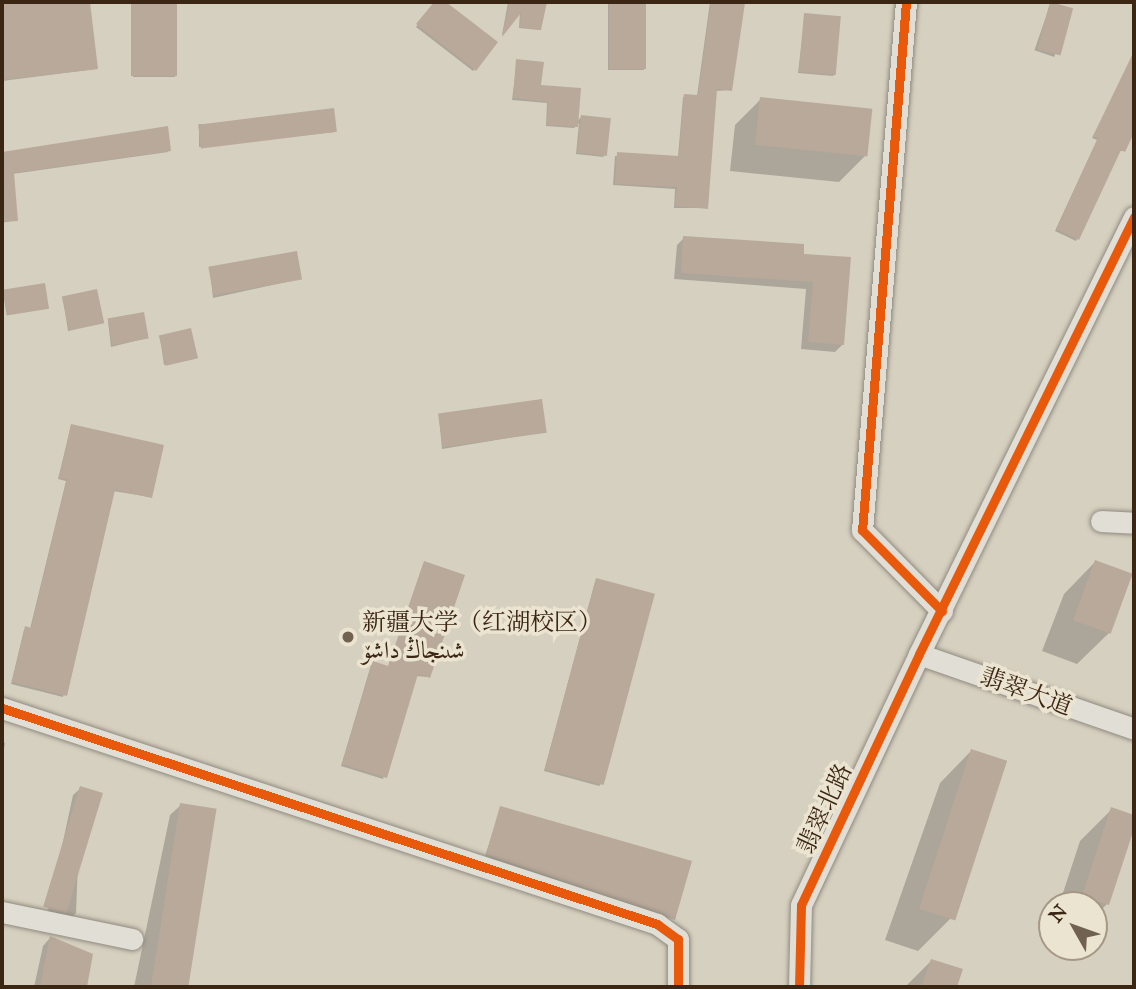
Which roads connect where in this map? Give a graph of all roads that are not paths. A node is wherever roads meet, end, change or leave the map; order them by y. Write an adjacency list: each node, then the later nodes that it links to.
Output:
1 (906, 2): 5 (street)
2 (1134, 217): 5 (street, 翡翠北路)
3 (1101, 521): 4 (street)
4 (1134, 523)
5 (942, 611): 6 (street, 翡翠北路)
6 (919, 654): 8 (street, 翡翠大道); 12 (street, 翡翠北路)
7 (2, 708): 11 (street)
8 (1134, 729)
9 (2, 912): 10 (street)
10 (132, 939)
11 (678, 987)
12 (799, 987)

